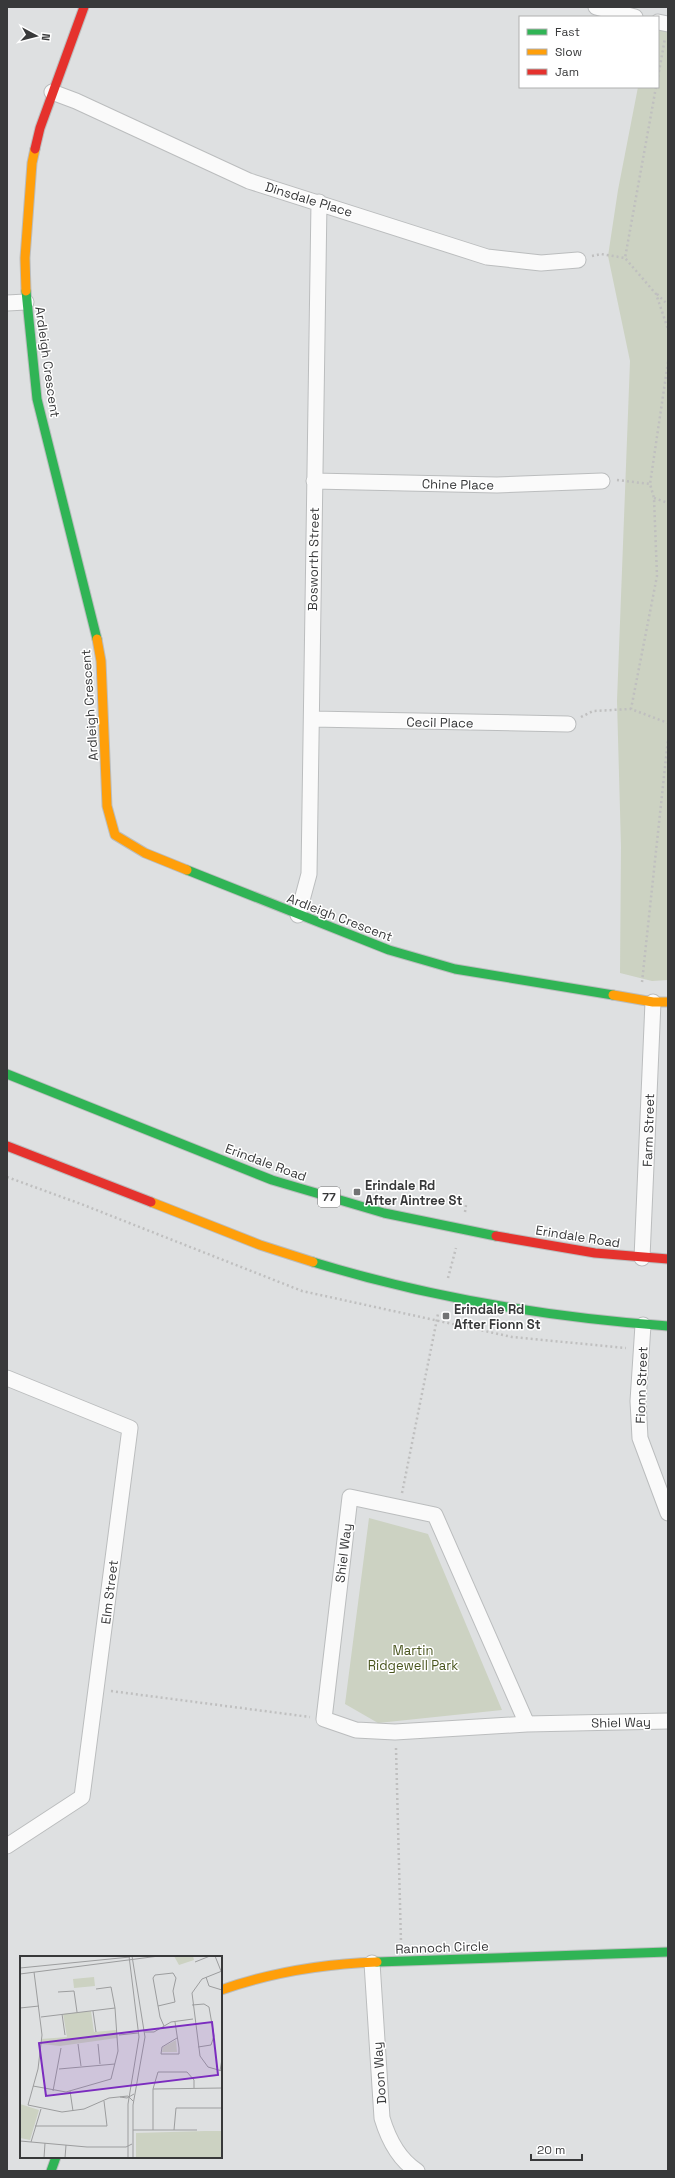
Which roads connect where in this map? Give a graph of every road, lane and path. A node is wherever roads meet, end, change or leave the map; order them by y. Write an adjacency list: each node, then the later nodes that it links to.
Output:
1 (84, 7): 7 (street, Ardleigh Crescent)
2 (596, 7): 3 (street)
3 (631, 16)
4 (664, 24): 5 (path)
5 (659, 68)
6 (656, 88): 9 (path)
7 (52, 92): 8 (street, Dinsdale Place); 12 (street, Ardleigh Crescent)
8 (319, 202): 10 (street, Dinsdale Place); 17 (street, Bosworth Street)
9 (625, 258): 10 (path); 11 (path)
10 (578, 260)
11 (656, 294): 14 (path); 15 (path)
12 (26, 302): 13 (street); 27 (street, Ardleigh Crescent)
13 (7, 303)
14 (668, 305)
15 (668, 328)
16 (668, 362): 19 (path)
17 (314, 481): 18 (street, Chine Place); 23 (street, Bosworth Street)
18 (602, 481): 19 (path)
19 (650, 484): 20 (path)
20 (654, 498): 21 (path); 22 (path)
21 (668, 503)
22 (631, 709): 24 (path); 25 (path)
23 (312, 720): 25 (street, Cecil Place); 27 (street, Bosworth Street)
24 (668, 723)
25 (568, 724)
26 (668, 739): 28 (path)
27 (298, 915): 28 (street, Ardleigh Crescent)
28 (654, 1002): 33 (street, Farm Street)
29 (7, 1074): 32 (street, Erindale Road / 77)
30 (7, 1146): 35 (street)
31 (466, 1205): 32 (path)
32 (461, 1230): 33 (street, Erindale Road / 77); 35 (path)
33 (642, 1258): 34 (street, Erindale Road / 77)
34 (668, 1259)
35 (443, 1295): 36 (street); 39 (path)
36 (643, 1325): 37 (street); 40 (street, Fionn Street)
37 (668, 1326)
38 (7, 1378): 41 (street, Elm Street)
39 (399, 1507): 42 (street, Shiel Way); 44 (street, Shiel Way)
40 (668, 1513)
41 (96, 1689): 42 (path); 46 (street, Elm Street)
42 (324, 1719): 45 (street, Shiel Way)
43 (668, 1721): 44 (street, Shiel Way)
44 (526, 1724): 45 (street, Shiel Way)
45 (395, 1732): 48 (path)
46 (7, 1846)
47 (668, 1952): 48 (street, Rannoch Circle)
48 (402, 1961): 49 (street, Rannoch Circle)
49 (372, 1963): 50 (street, Rannoch Circle); 53 (street, Doon Way)
50 (222, 1990)
51 (56, 2158): 52 (street)
52 (51, 2171)
53 (417, 2171)

